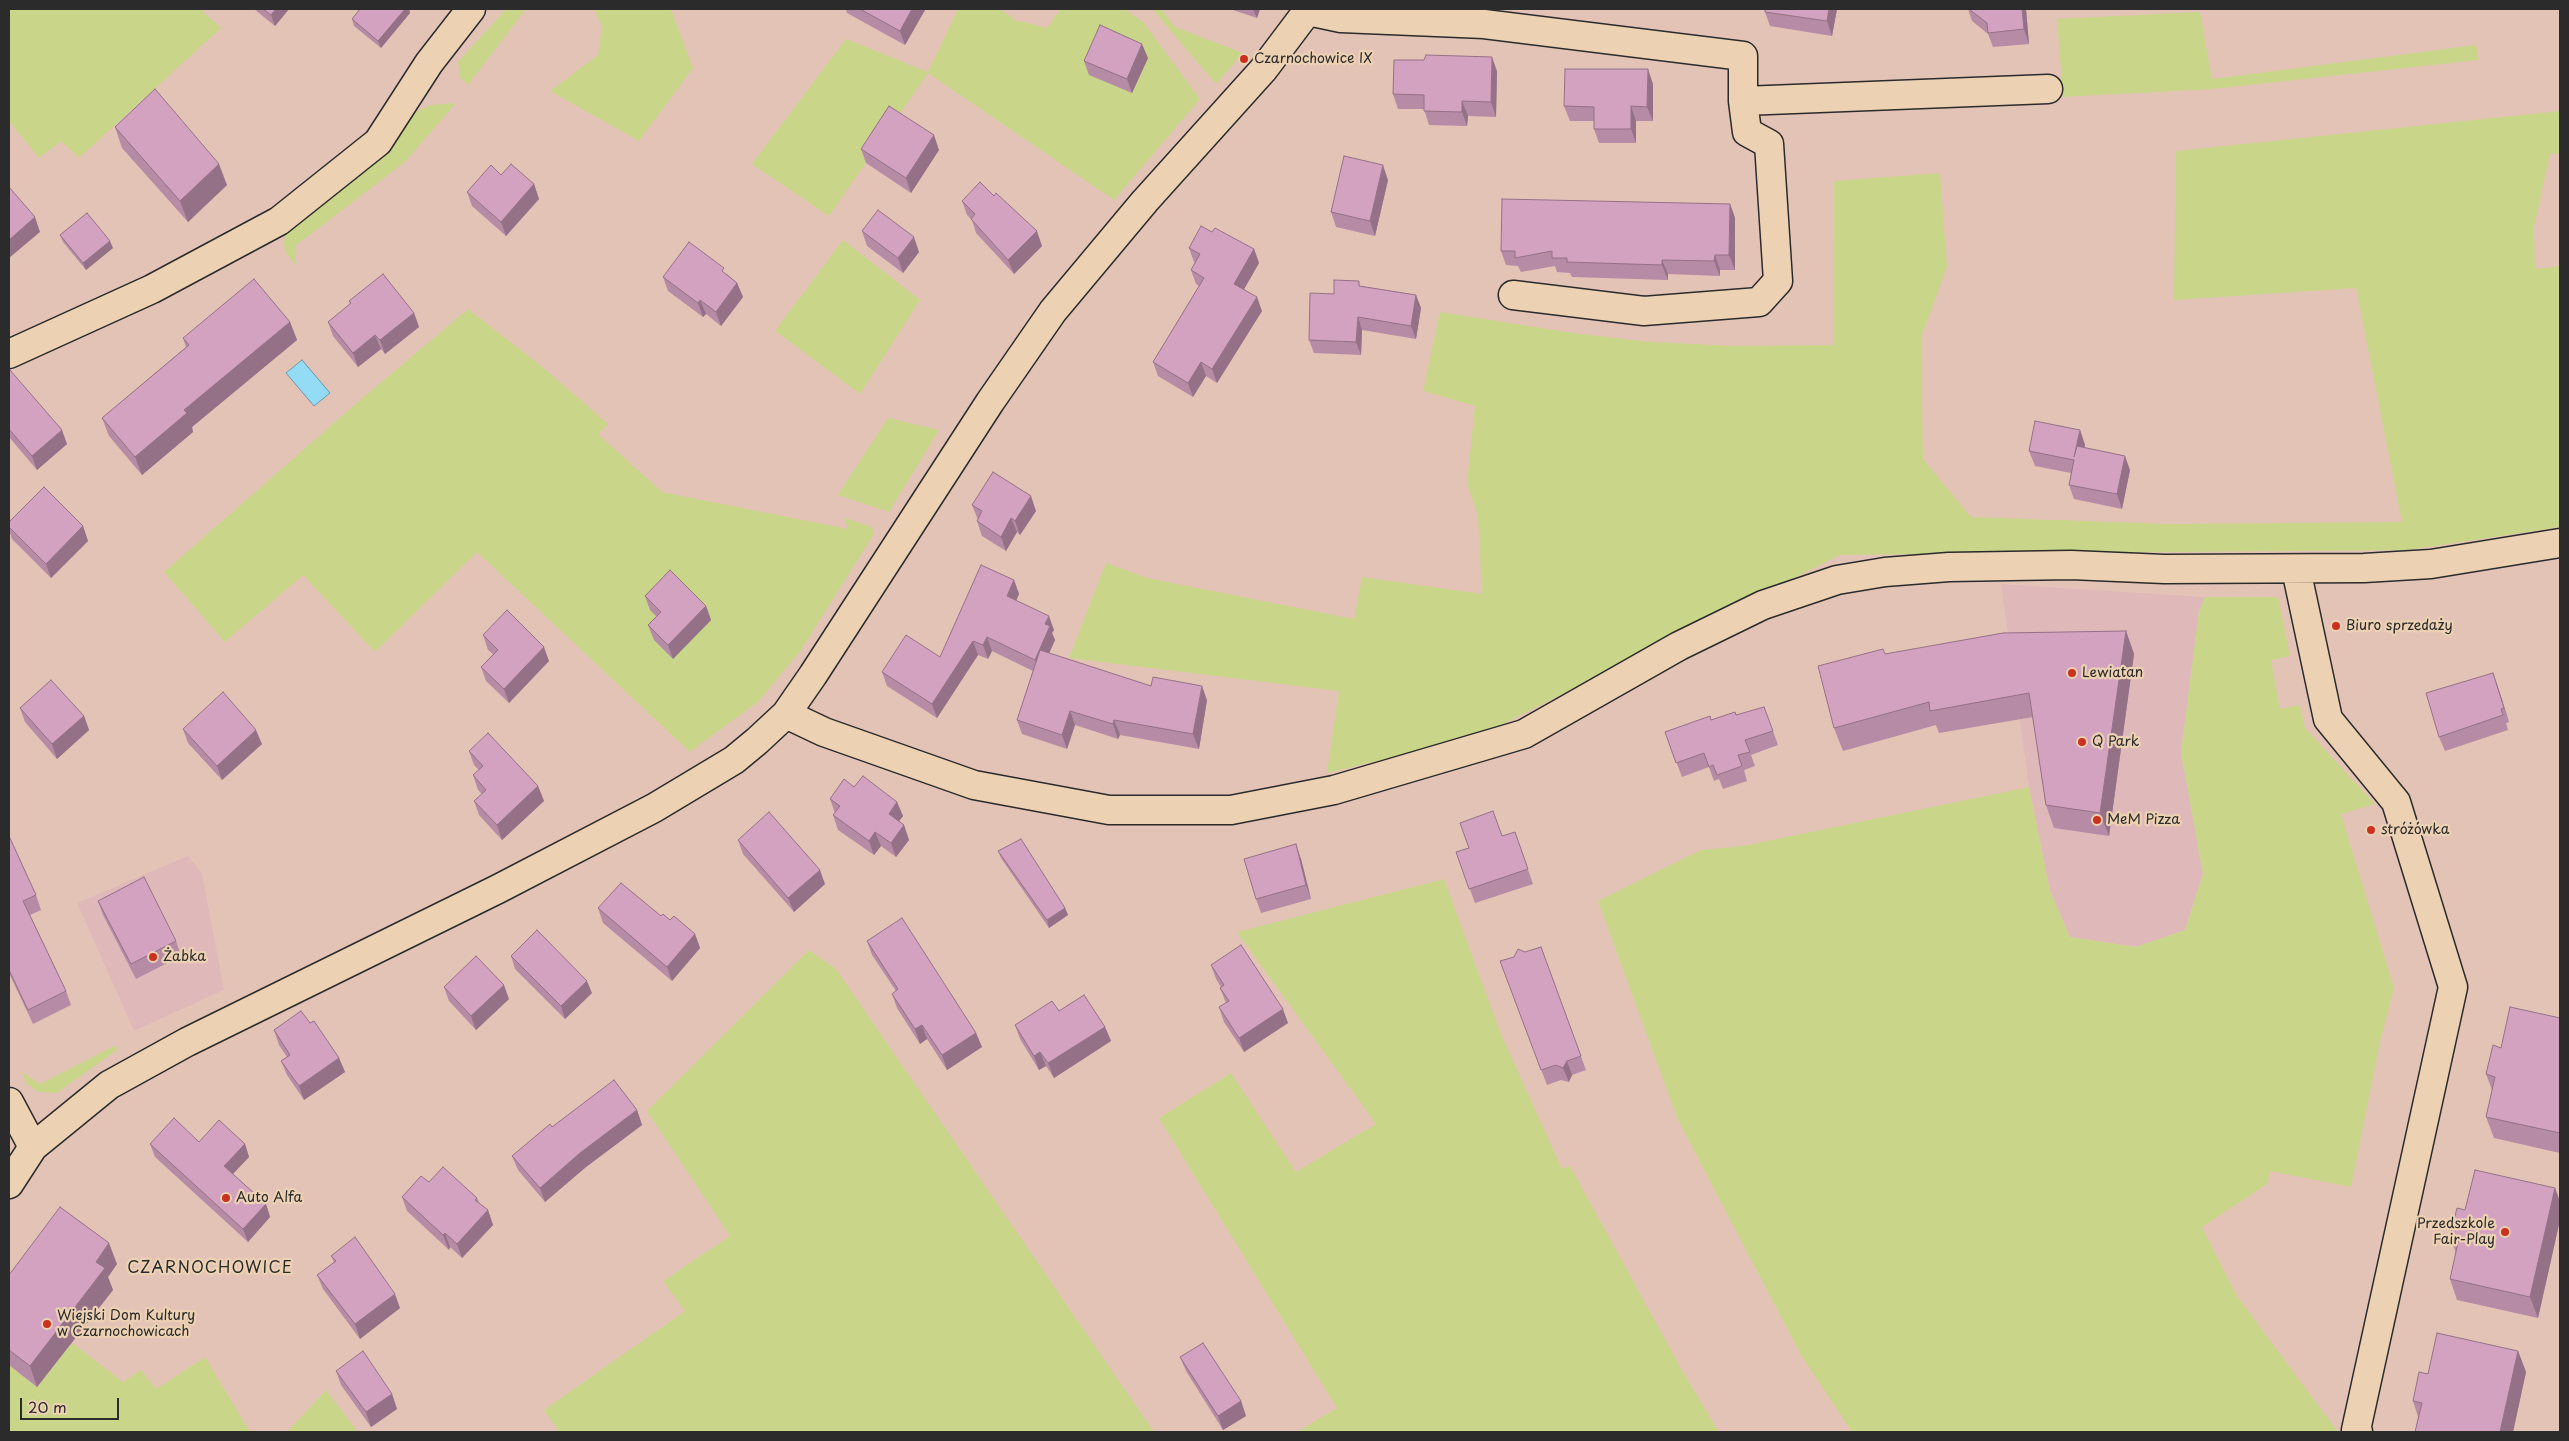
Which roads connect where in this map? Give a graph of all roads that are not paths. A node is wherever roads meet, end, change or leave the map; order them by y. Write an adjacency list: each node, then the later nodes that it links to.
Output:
1 (470, 9): 6 (street)
2 (1308, 10): 4 (street); 9 (street)
3 (2048, 89): 4 (street)
4 (1743, 101): 5 (street)
5 (1513, 295)
6 (9, 354)
7 (2560, 543): 8 (street)
8 (2296, 569): 9 (street); 13 (street)
9 (786, 714): 11 (street)
10 (9, 1102): 11 (street)
11 (33, 1147): 12 (street)
12 (9, 1184)
13 (2358, 1432)

